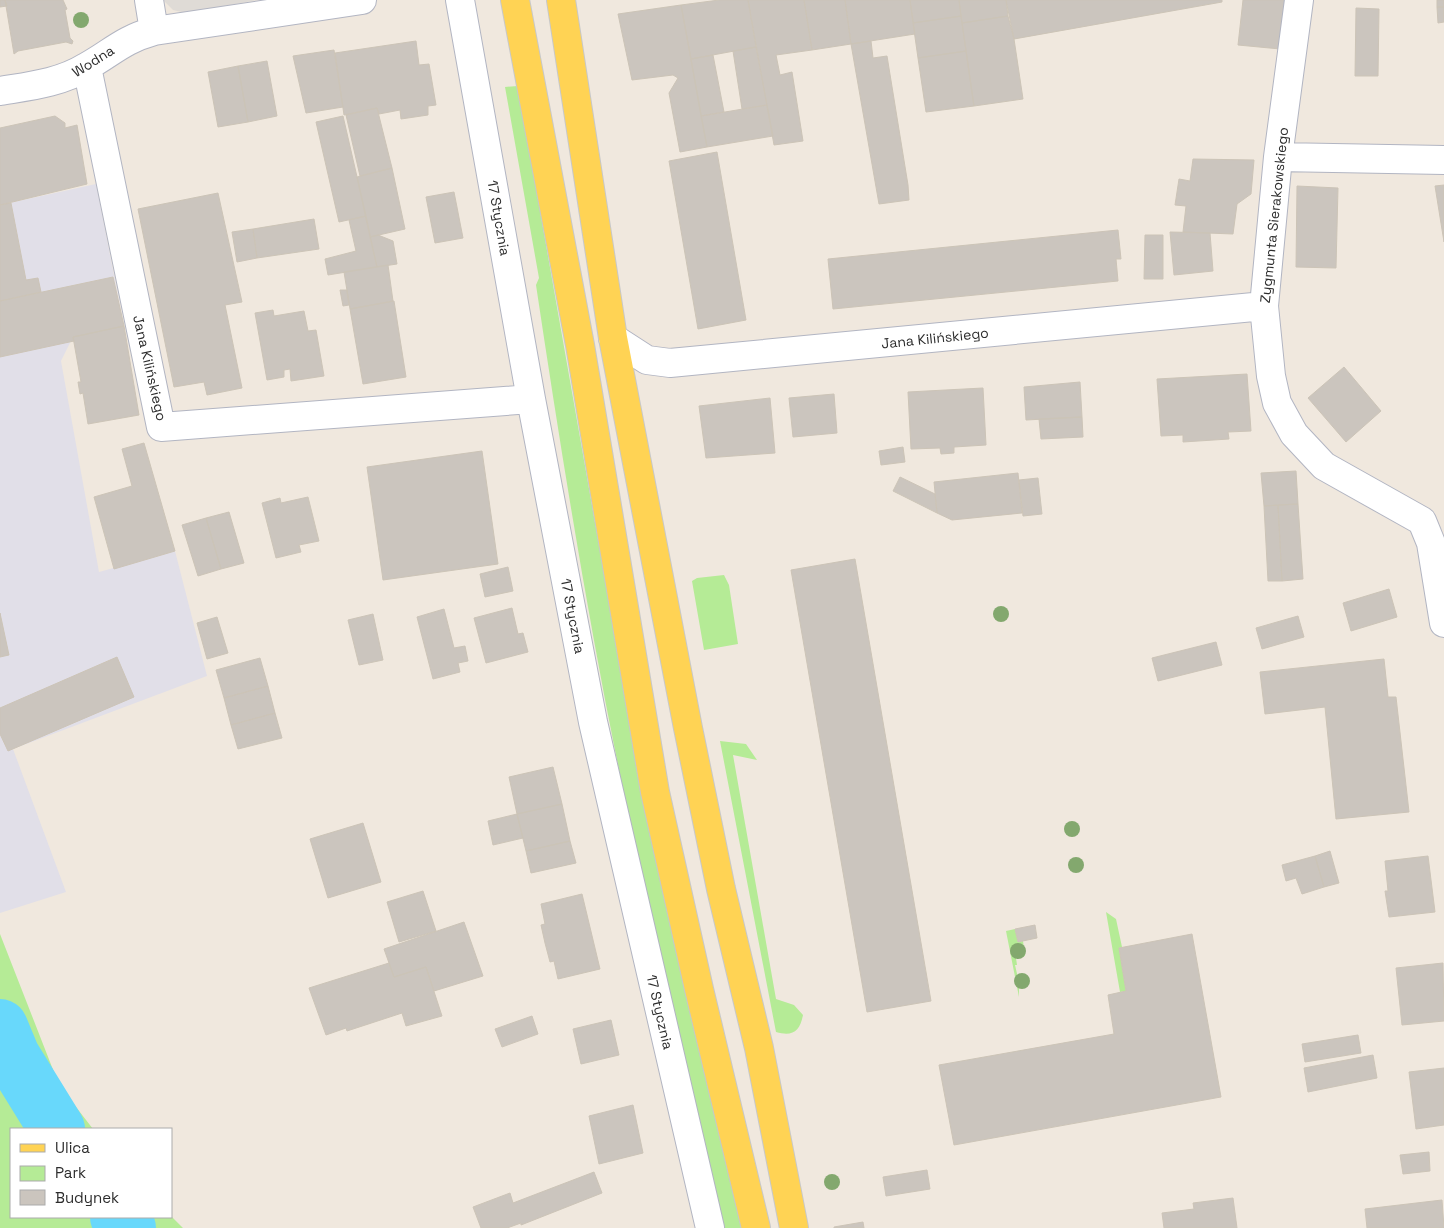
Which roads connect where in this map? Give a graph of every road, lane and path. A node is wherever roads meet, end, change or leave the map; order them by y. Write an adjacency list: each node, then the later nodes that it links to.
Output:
1 (148, 0): 7 (street)
2 (362, 0): 7 (street, Wodna)
3 (460, 0): 14 (street, 17 Stycznia)
4 (515, 0): 18 (main road)
5 (561, 0): 13 (main road)
6 (1299, 0): 10 (street, Zygmunta Sierakowskiego)
7 (154, 31): 8 (street, Wodna)
8 (87, 67): 9 (street, Wodna); 14 (street, Jana Kilińskiego)
9 (0, 91)
10 (1278, 157): 11 (street); 12 (street, Zygmunta Sierakowskiego)
11 (1444, 160)
12 (1264, 306): 13 (street, Jana Kilińskiego); 15 (street, Zygmunta Sierakowskiego)
13 (613, 338): 19 (main road)
14 (531, 399): 17 (street, 17 Stycznia)
15 (1433, 523): 16 (street, Zygmunta Sierakowskiego)
16 (1444, 623)
17 (710, 1228)
18 (756, 1228)
19 (794, 1228)

